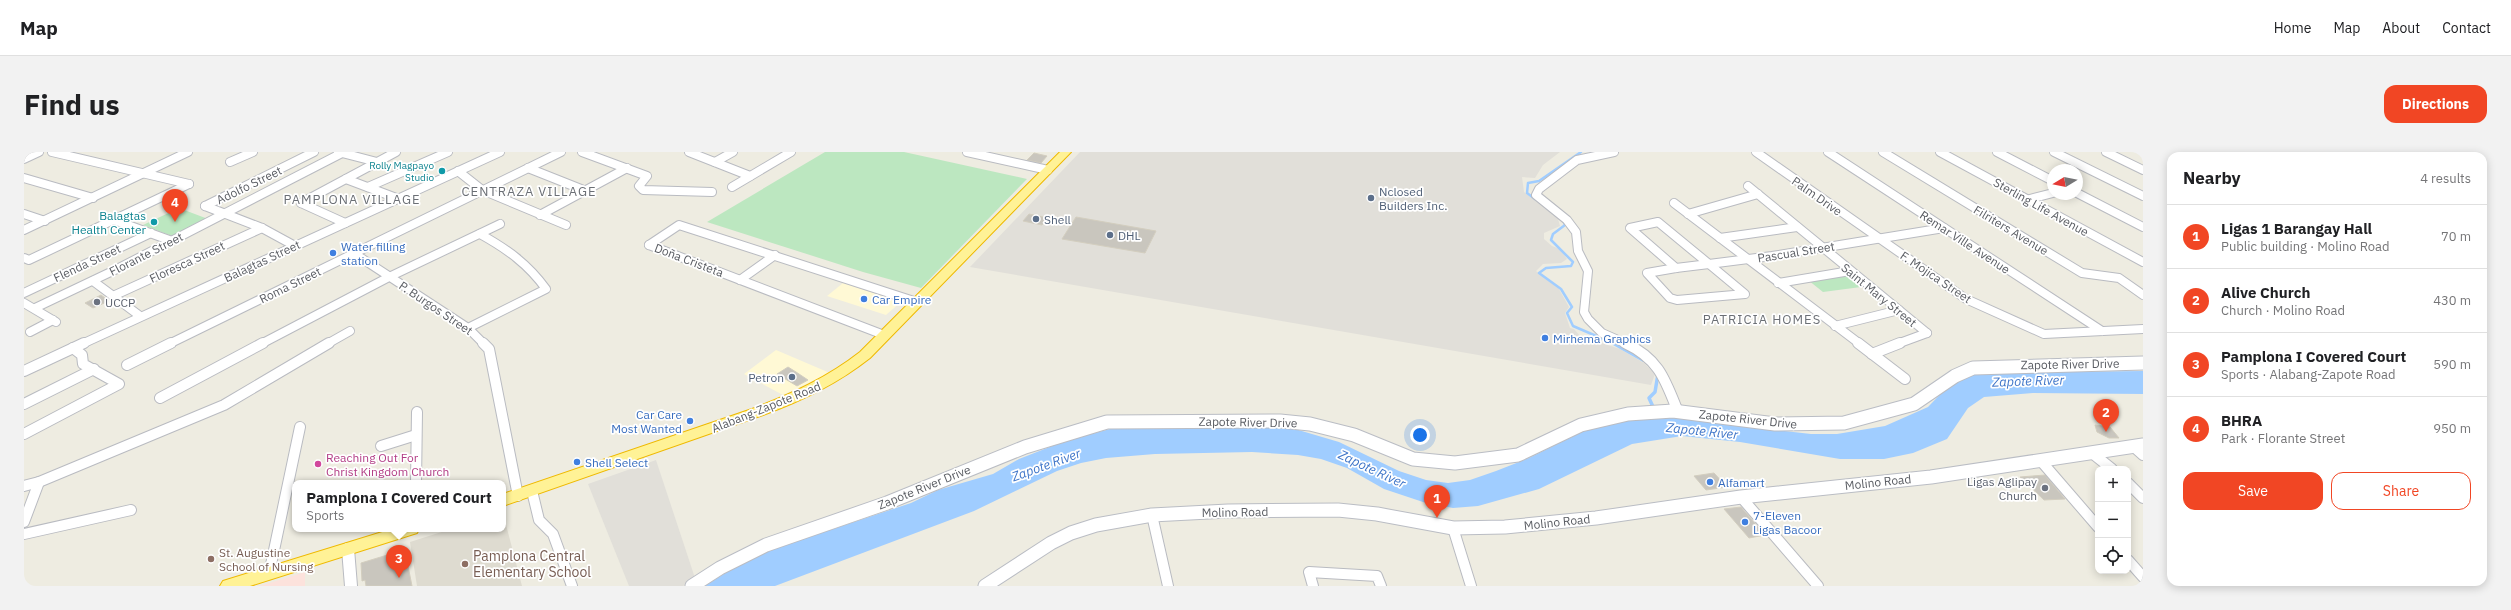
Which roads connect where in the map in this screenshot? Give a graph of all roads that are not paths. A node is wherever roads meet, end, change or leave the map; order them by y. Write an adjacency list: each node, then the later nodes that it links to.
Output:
1 (39, 152): 25 (street)
2 (52, 152): 34 (street)
3 (188, 152): 34 (street)
4 (253, 152): 26 (street)
5 (314, 152): 54 (street, Adolfo Street)
6 (396, 152): 27 (street)
7 (448, 152): 40 (street)
8 (500, 152): 33 (street, Balagtas Street)
9 (561, 152): 29 (street, Roma Street)
10 (582, 152): 30 (street)
11 (690, 152): 28 (street)
12 (733, 152): 28 (street)
13 (791, 152): 35 (street)
14 (967, 152): 31 (street)
15 (1066, 152): 31 (highway, Alabang-Zapote Road)
16 (1614, 152): 109 (street)
17 (1756, 152): 70 (street, Palm Drive)
18 (1828, 152): 65 (street, Remar Ville Avenue)
19 (1883, 152): 87 (street, Filriters Avenue)
20 (1940, 152): 51 (street, Sterling Life Avenue)
21 (1997, 152): 36 (street)
22 (2054, 152): 48 (street)
23 (2106, 152): 32 (street)
24 (340, 153): 27 (street); 54 (street, Florante Street)
25 (24, 159)
26 (230, 162)
27 (377, 162): 38 (street)
28 (715, 162): 35 (street)
29 (528, 168): 42 (street, Roma Street); 43 (street)
30 (627, 168): 43 (street); 44 (street)
31 (1048, 170): 89 (highway, Alabang-Zapote Road)
32 (2143, 170)
33 (458, 171): 42 (street); 50 (street, Balagtas Street)
34 (144, 173): 49 (street); 57 (street)
35 (750, 176): 41 (street)
36 (2047, 177)
37 (24, 178): 49 (street)
38 (346, 179): 40 (street); 59 (street)
39 (1748, 186): 45 (street, Saint Mary Street)
40 (368, 187): 50 (street)
41 (732, 187)
42 (482, 190): 56 (street); 74 (street, Roma Street)
43 (586, 191): 56 (street)
44 (712, 192)
45 (1758, 194): 55 (street); 64 (street, Saint Mary Street)
46 (2047, 195): 51 (street)
47 (2083, 196): 62 (street)
48 (2143, 196)
49 (93, 198): 58 (street)
50 (398, 198): 59 (street, Balagtas Street)
51 (2026, 200): 78 (street, Sterling Life Avenue)
52 (1674, 203): 55 (street)
53 (24, 214): 58 (street)
54 (225, 214): 63 (street); 71 (street, Florante Street)
55 (1688, 214): 69 (street)
56 (540, 215): 61 (street)
57 (114, 220): 67 (street); 76 (street)
58 (45, 221): 66 (street)
59 (345, 223): 72 (street, Balagtas Street)
60 (500, 224): 68 (street)
61 (566, 225)
62 (2143, 227)
63 (262, 228): 72 (street); 88 (street, Floresca Street)
64 (1797, 228): 69 (street); 73 (street, Saint Mary Street)
65 (1944, 228): 70 (street, Pascual Street); 97 (street, Remar Ville Avenue)
66 (24, 230)
67 (151, 233): 71 (street); 86 (street, Flenda Street)
68 (480, 234): 82 (street); 94 (street)
69 (1720, 238): 77 (street)
70 (1880, 239): 73 (street, Pascual Street); 97 (street, F. Mojica Street)
71 (172, 241): 84 (street, Florante Street)
72 (295, 246): 92 (street, Balagtas Street)
73 (1821, 248): 77 (street, Pascual Street); 81 (street, Saint Mary Street)
74 (355, 254): 82 (street, P. Burgos Street); 103 (street, Roma Street)
75 (775, 255): 83 (street); 83 (street, Doña Cristeta); 89 (street, Doña Cristeta)
76 (24, 258)
77 (1748, 260): 79 (street, Pascual Street); 85 (street)
78 (2143, 262)
79 (1712, 264): 80 (street, Pascual Street); 80 (street); 80 (street, Pascual Street)
80 (1677, 269)
81 (1850, 272): 85 (street); 91 (street, Saint Mary Street)
82 (389, 277): 94 (street, P. Burgos Street); 107 (street)
83 (740, 280): 99 (street, Doña Cristeta)
84 (93, 281): 88 (street); 90 (street, Florante Street)
85 (1778, 283): 93 (street)
86 (24, 293)
87 (2143, 295)
88 (113, 296): 92 (street)
89 (917, 302): 99 (highway, Alabang-Zapote Road)
90 (29, 307): 98 (street)
91 (1899, 310): 93 (street); 101 (street, Saint Mary Street)
92 (140, 316): 100 (street, Balagtas Street)
93 (1835, 326): 101 (street)
94 (468, 328): 124 (street, P. Burgos Street)
95 (2143, 329): 97 (street, F. Mojica Street)
96 (350, 331): 120 (street)
97 (2102, 331)
98 (30, 332)
99 (884, 335): 123 (highway, Alabang-Zapote Road)
100 (73, 348): 104 (street); 105 (street, Balagtas Street)
101 (1872, 354): 106 (street)
102 (2143, 363): 109 (main road, Zapote River Drive)
103 (127, 365)
104 (94, 369): 108 (street); 112 (street)
105 (24, 371)
106 (1905, 379)
107 (160, 398)
108 (24, 404)
109 (1676, 411): 142 (main road, Zapote River Drive)
110 (417, 412): 113 (street)
111 (300, 427): 137 (street)
112 (24, 434)
113 (416, 435): 114 (street); 119 (street)
114 (381, 446)
115 (2140, 449): 116 (main road, Molino Road)
116 (2092, 453): 117 (main road, Molino Road); 118 (street)
117 (2041, 461): 125 (main road, Molino Road); 131 (street)
118 (2108, 466)
119 (416, 480)
120 (39, 482): 121 (street); 130 (street)
121 (24, 486)
122 (2131, 486): 126 (street)
123 (532, 491): 124 (highway, Alabang-Zapote Road); 141 (street)
124 (518, 496): 127 (highway, Alabang-Zapote Road)
125 (1741, 497): 132 (main road, Molino Road); 148 (street)
126 (2143, 498)
127 (506, 499)
128 (131, 510): 134 (street)
129 (1152, 515): 132 (main road, Molino Road); 143 (main road, Molino Road); 144 (street)
130 (24, 522)
131 (2095, 524)
132 (1453, 528): 147 (street)
133 (402, 532): 135 (highway)
134 (24, 534)
135 (348, 549): 137 (highway); 140 (street)
136 (2131, 563): 138 (street)
137 (269, 574): 139 (highway)
138 (2143, 577)
139 (229, 586)
140 (351, 586)
141 (572, 586)
142 (692, 586)
143 (985, 586)
144 (1168, 586)
145 (1313, 586): 146 (street)
146 (1381, 586)
147 (1471, 586)
148 (1818, 586)

